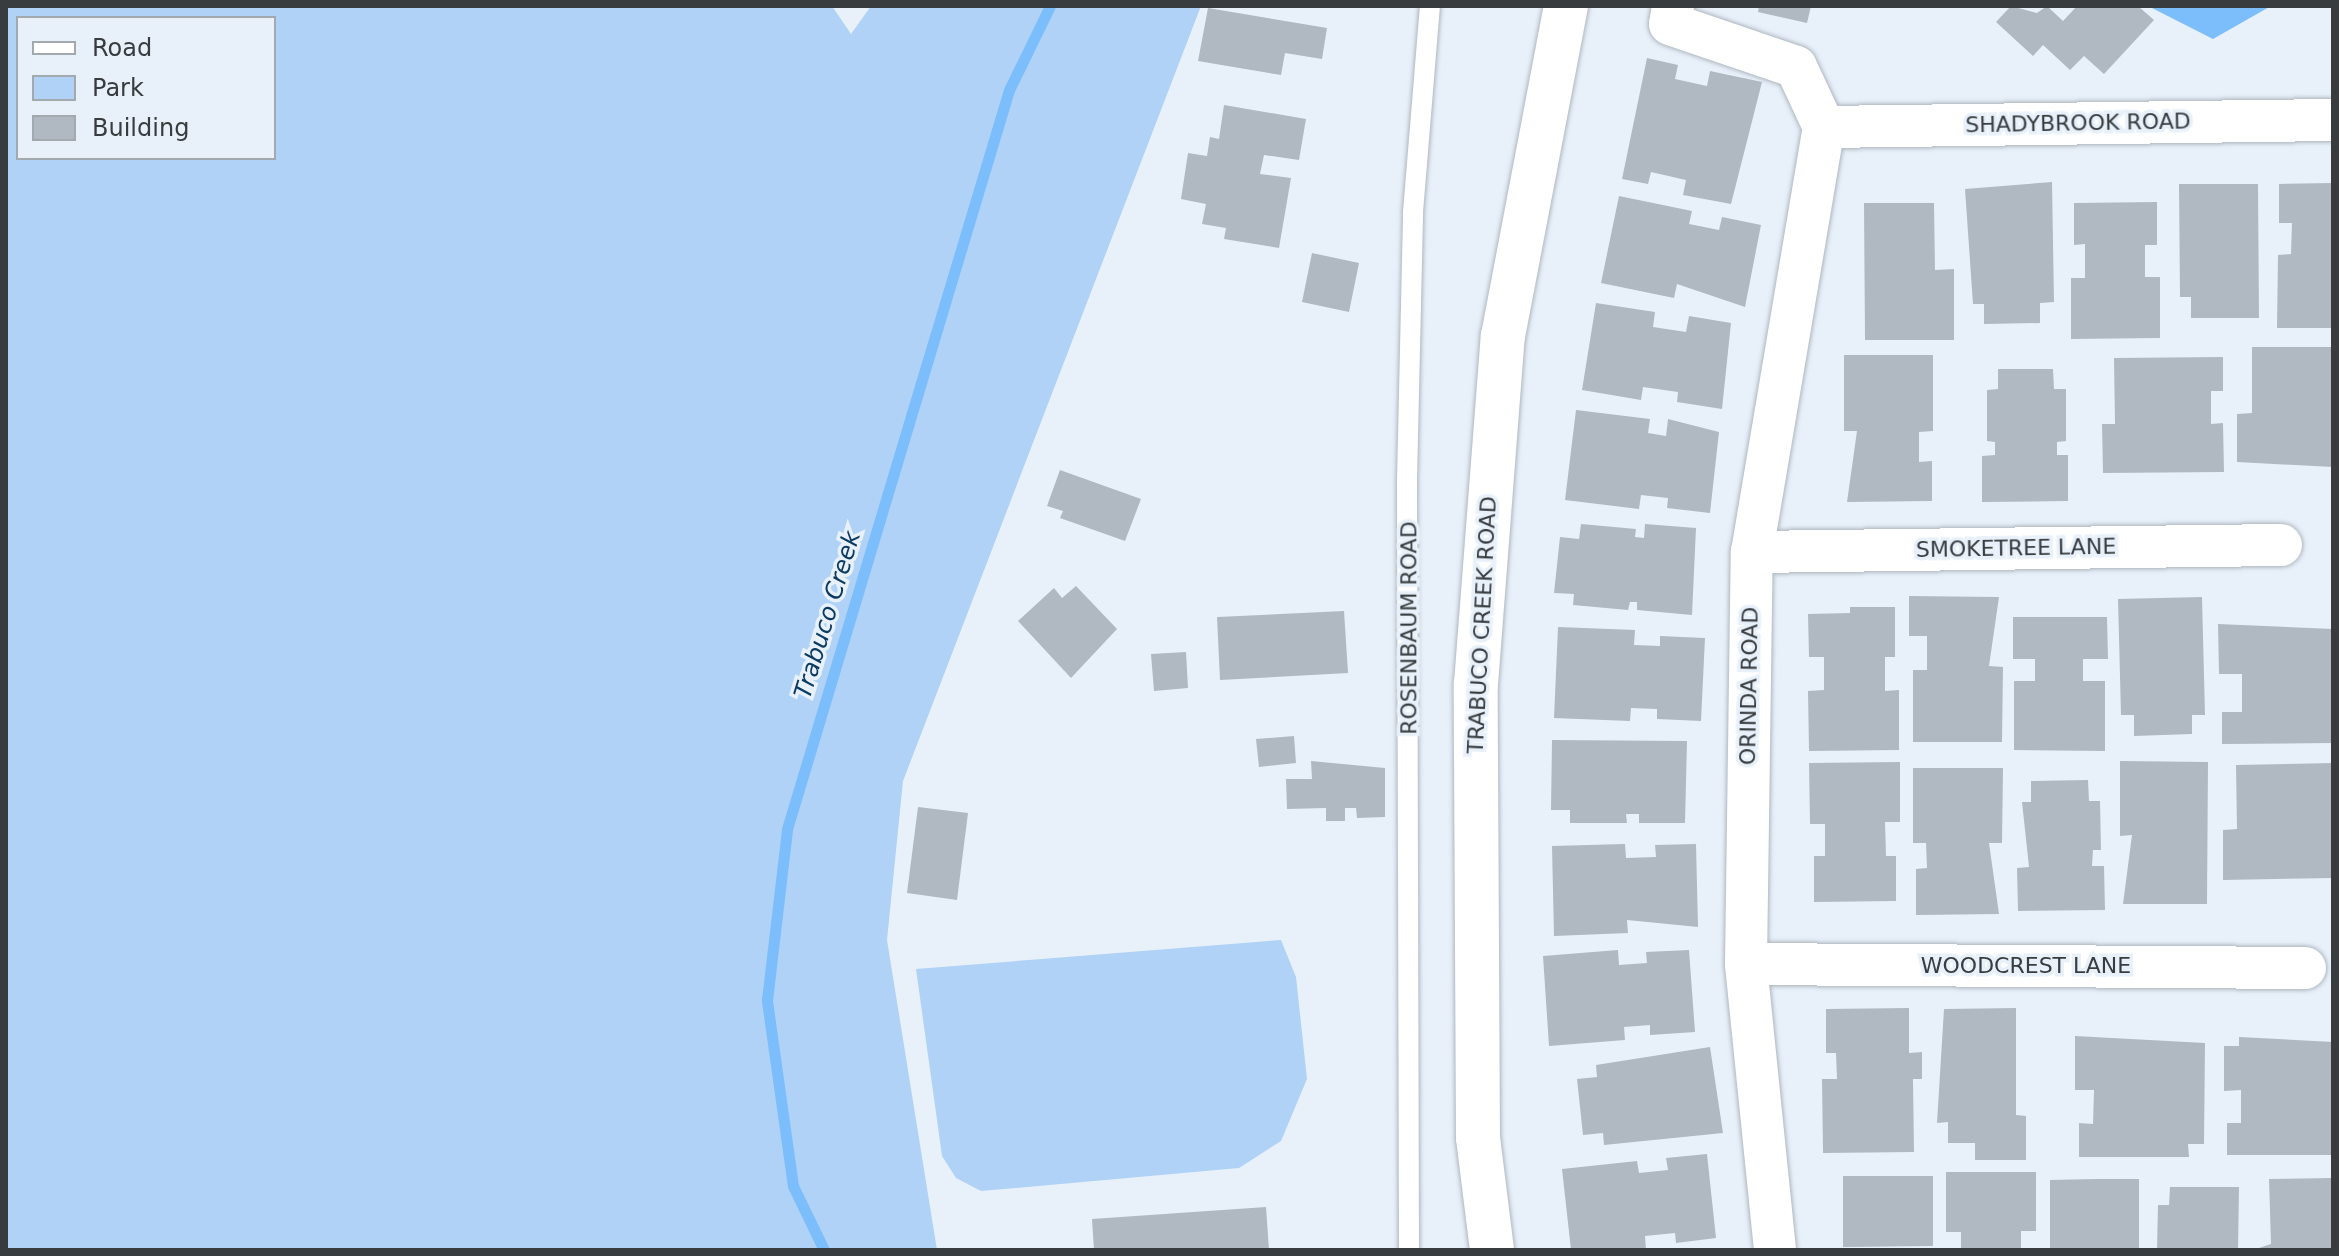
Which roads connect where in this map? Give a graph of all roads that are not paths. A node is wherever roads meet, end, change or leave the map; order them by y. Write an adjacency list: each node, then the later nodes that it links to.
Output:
1 (1430, 6): 10 (lane, ROSENBAUM ROAD)
2 (1566, 6): 11 (street, TRABUCO CREEK ROAD)
3 (1673, 6): 5 (street)
4 (2333, 120): 5 (street, SHADYBROOK ROAD)
5 (1824, 127): 7 (street, ORINDA ROAD)
6 (2281, 545): 7 (street, SMOKETREE LANE)
7 (1752, 552): 8 (street, ORINDA ROAD)
8 (1746, 964): 9 (street, WOODCREST LANE); 12 (street, ORINDA ROAD)
9 (2305, 968)
10 (1409, 1250)
11 (1492, 1250)
12 (1775, 1250)

